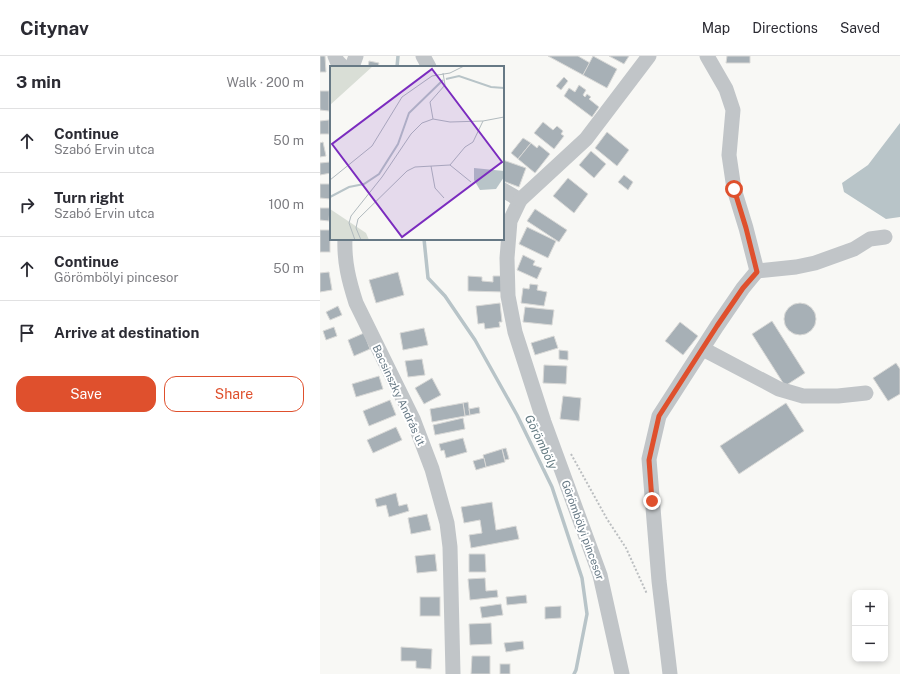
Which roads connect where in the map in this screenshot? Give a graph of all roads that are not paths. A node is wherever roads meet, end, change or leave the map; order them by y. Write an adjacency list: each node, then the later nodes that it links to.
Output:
1 (335, 56): 6 (street)
2 (356, 56): 7 (street)
3 (423, 56): 8 (street)
4 (649, 56): 10 (street)
5 (707, 56): 13 (street)
6 (342, 66)
7 (352, 66)
8 (428, 66)
9 (504, 191): 10 (street)
10 (520, 200): 17 (street, Görömbölyi pincesor)
11 (885, 237): 13 (street)
12 (344, 240): 16 (street, Bacsinszky András út)
13 (757, 272): 14 (street)
14 (703, 349): 15 (street); 18 (street)
15 (866, 393)
16 (453, 674)
17 (622, 674)
18 (670, 674)

